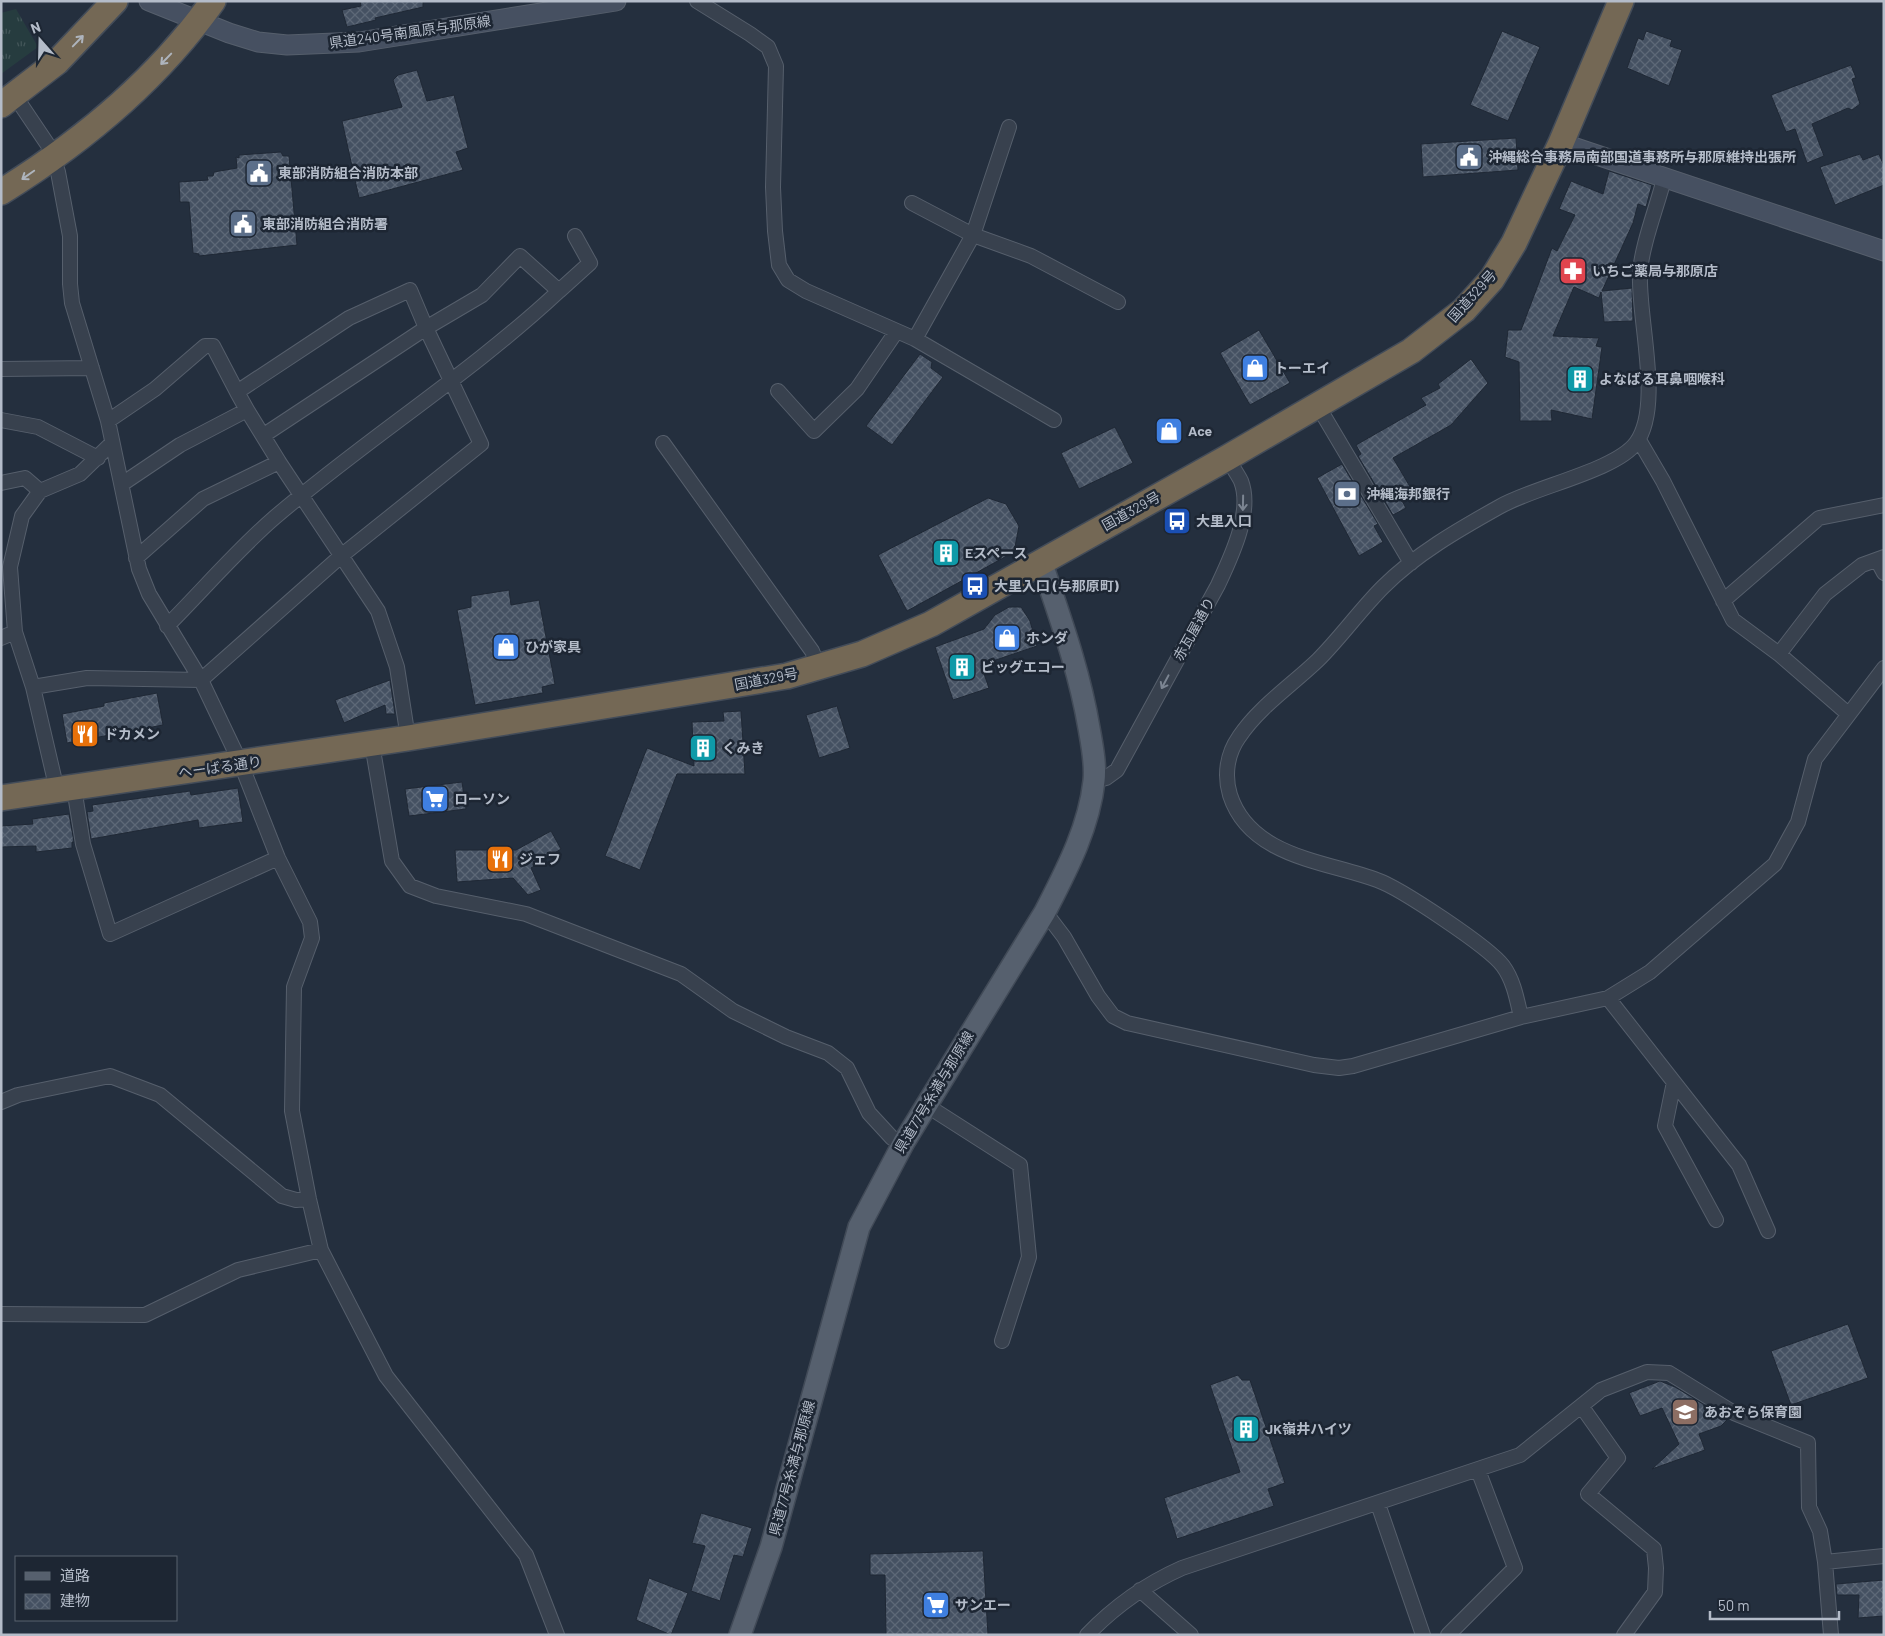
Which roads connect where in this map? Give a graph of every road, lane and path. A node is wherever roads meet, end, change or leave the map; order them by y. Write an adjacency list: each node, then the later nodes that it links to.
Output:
1 (115, 1): 9 (highway, one-way to 1)
2 (150, 1): 8 (main road, 県道240号南風原与那原線)
3 (214, 1): 8 (highway)
4 (616, 1): 7 (main road, 県道240号南風原与那原線)
5 (697, 1): 22 (street)
6 (1621, 1): 11 (highway, 国道329号)
7 (564, 6): 8 (main road, 県道240号南風原与那原線)
8 (198, 23): 12 (highway, one-way to 12)
9 (8, 101): 12 (street)
10 (1009, 127): 16 (street)
11 (1561, 143): 13 (main road); 29 (highway, 国道329号)
12 (53, 157): 14 (highway, one-way to 14); 24 (street)
13 (1664, 179): 18 (main road); 35 (street)
14 (1, 192)
15 (912, 203): 16 (street)
16 (973, 235): 20 (street); 23 (street)
17 (575, 236): 19 (street)
18 (1884, 251)
19 (558, 291): 21 (street); 26 (street)
20 (1118, 302)
21 (426, 328): 26 (street); 28 (street); 34 (street)
22 (896, 332): 23 (street); 27 (street)
23 (915, 339): 32 (street)
24 (92, 368): 25 (street); 33 (street)
25 (1, 369)
26 (450, 380): 44 (street); 46 (street)
27 (778, 391)
28 (237, 392): 30 (street); 33 (street)
29 (1318, 406): 39 (highway, 国道329号); 50 (street)
30 (247, 410): 34 (street); 42 (street)
31 (1, 420): 38 (street)
32 (1054, 420)
33 (108, 421): 36 (street)
34 (264, 435): 40 (street)
35 (1639, 440): 50 (street); 53 (street)
36 (112, 443): 38 (street); 42 (street)
37 (663, 443): 58 (street)
38 (98, 458): 43 (street)
39 (1227, 458): 49 (highway, 国道329号); 67 (street, 赤瓦屋通り, one-way to 67)
40 (279, 462): 44 (street); 47 (street)
41 (1, 483): 43 (street)
42 (122, 484): 47 (street)
43 (40, 491): 51 (street)
44 (302, 496): 46 (street); 54 (street)
45 (1884, 505): 53 (street)
46 (341, 556): 60 (street); 64 (street)
47 (136, 558): 54 (street)
48 (1880, 559): 52 (street); 57 (street)
49 (1042, 561): 58 (highway, 国道329号); 67 (main road, 県道77号糸満与那原線)
50 (1411, 563): 73 (street)
51 (6, 565): 55 (street)
52 (1884, 573)
53 (1723, 601): 57 (street)
54 (168, 626): 60 (street)
55 (15, 632): 56 (street); 61 (street)
56 (1, 638)
57 (1779, 654): 62 (street)
58 (819, 668): 63 (highway, 国道329号)
59 (1884, 668): 62 (street)
60 (201, 680): 61 (street); 66 (street)
61 (33, 687): 68 (street)
62 (1847, 714): 72 (street)
63 (438, 734): 64 (highway, へーばる通り)
64 (408, 738): 65 (highway, へーばる通り)
65 (372, 744): 66 (highway, へーばる通り); 77 (street)
66 (241, 764): 68 (highway, へーばる通り); 70 (street)
67 (1094, 781): 71 (main road, 県道77号糸満与那原線)
68 (65, 789): 69 (highway, へーばる通り); 70 (street)
69 (1, 798)
70 (278, 858): 78 (street)
71 (1045, 912): 73 (street); 76 (main road, 県道77号糸満与那原線)
72 (1608, 998): 73 (street); 74 (street)
73 (1521, 1017)
74 (1674, 1082): 79 (street); 80 (street)
75 (1, 1102): 78 (street)
76 (926, 1105): 77 (main road, 県道77号糸満与那原線); 83 (street)
77 (904, 1142): 91 (main road, 県道77号糸満与那原線)
78 (309, 1199): 81 (street)
79 (1716, 1220)
80 (1768, 1231)
81 (321, 1250): 82 (street); 90 (street)
82 (1, 1314)
83 (1002, 1341)
84 (1582, 1406): 85 (street); 88 (street); 96 (street)
85 (1478, 1470): 86 (street); 95 (street)
86 (1378, 1504): 89 (street); 94 (street)
87 (1884, 1556): 88 (street)
88 (1825, 1562): 97 (street)
89 (1140, 1590): 92 (street); 93 (street)
90 (557, 1635)
91 (740, 1635)
92 (1087, 1635)
93 (1191, 1635)
94 (1423, 1635)
95 (1448, 1635)
96 (1624, 1635)
97 (1831, 1635)

